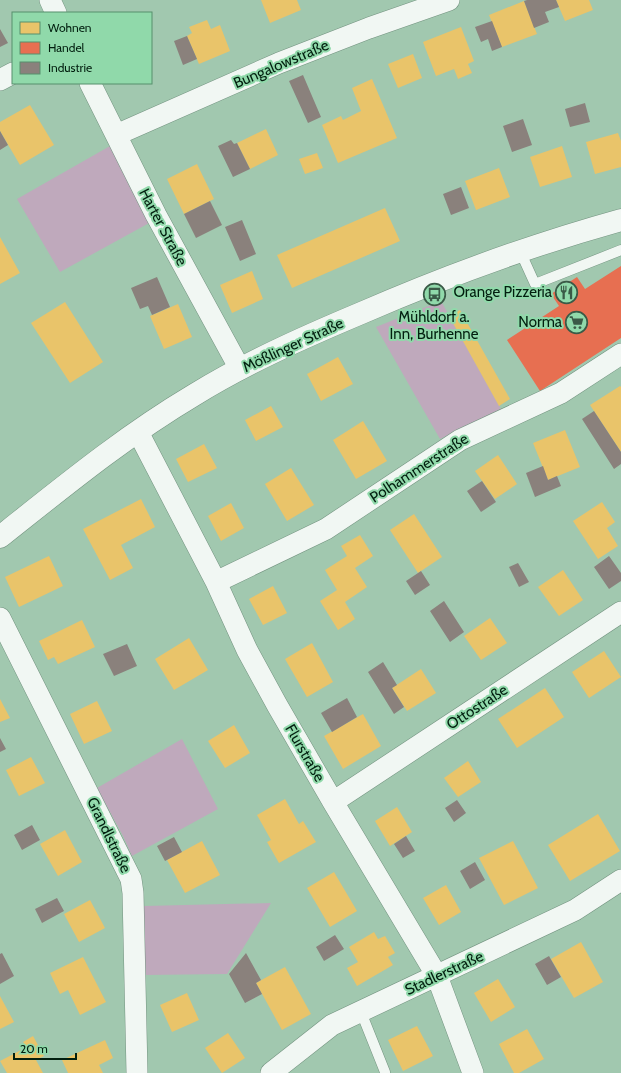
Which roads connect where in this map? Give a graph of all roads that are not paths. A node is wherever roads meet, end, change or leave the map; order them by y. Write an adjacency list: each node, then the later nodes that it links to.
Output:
1 (50, 0): 3 (street)
2 (449, 0): 7 (street, Bungalowstraße)
3 (56, 12)
4 (12, 74): 5 (street)
5 (0, 80)
6 (90, 84): 7 (street, Harter Straße)
7 (116, 135): 12 (street, Harter Straße)
8 (621, 220): 10 (street, Mößlinger Straße)
9 (621, 250): 10 (lane)
10 (520, 251): 12 (street, Mößlinger Straße)
11 (621, 354): 15 (street, Polhammerstraße)
12 (240, 369): 13 (street, Mößlinger Straße)
13 (138, 432): 14 (street, Mößlinger Straße); 15 (street, Flurstraße)
14 (0, 537)
15 (216, 582): 18 (street, Flurstraße)
16 (621, 612): 18 (street, Ottostraße)
17 (0, 618): 23 (street, Grandlstraße)
18 (333, 802): 20 (street, Flurstraße)
19 (621, 880): 20 (street, Stadlerstraße)
20 (437, 976): 21 (street, Stadlerstraße); 25 (street, Flurstraße)
21 (361, 1012): 22 (lane); 24 (street, Stadlerstraße)
22 (385, 1072)
23 (137, 1073)
24 (271, 1073)
25 (473, 1073)

